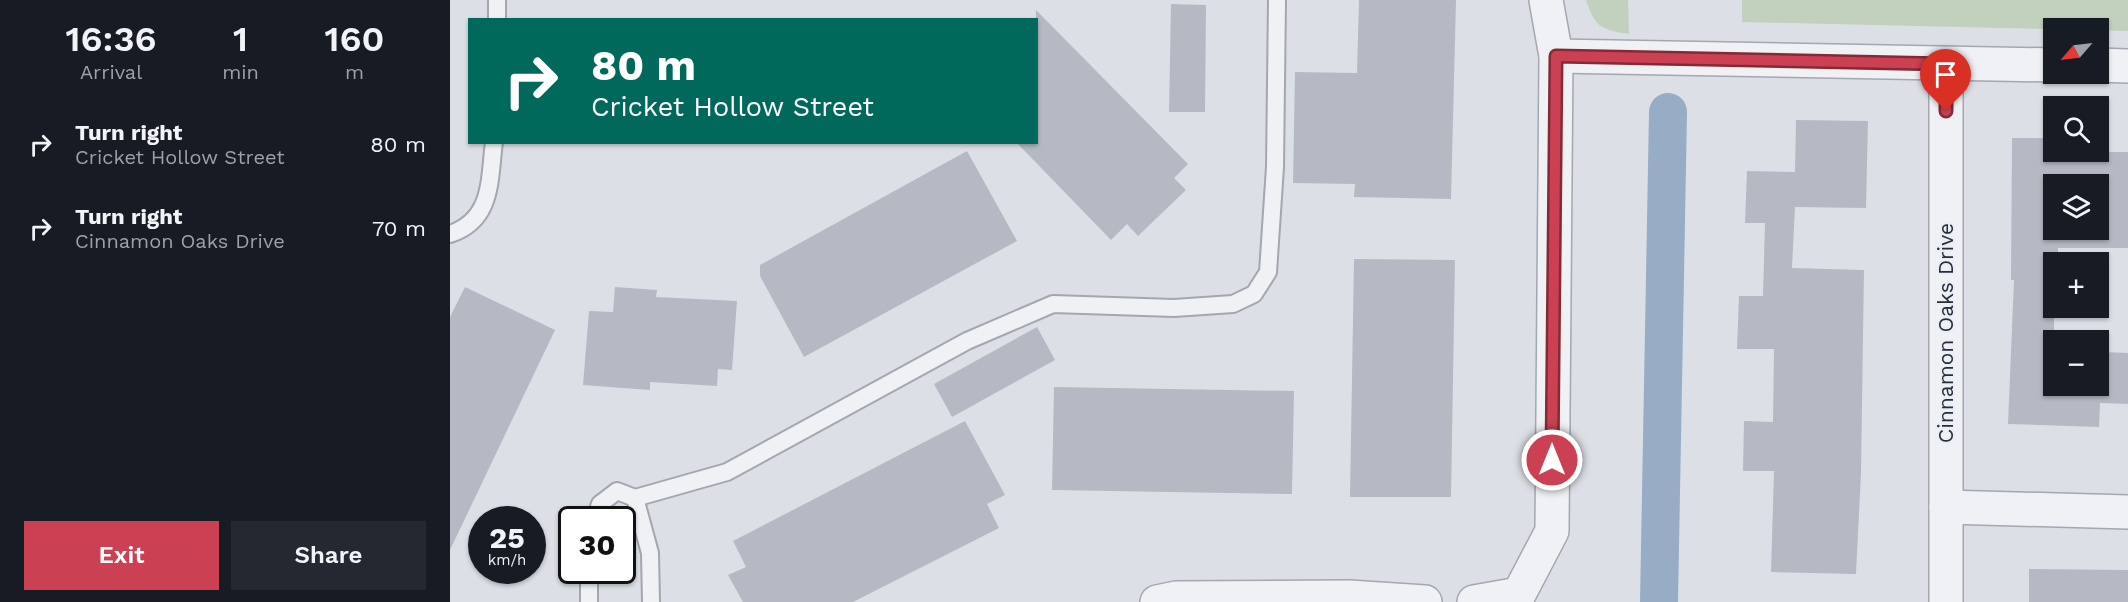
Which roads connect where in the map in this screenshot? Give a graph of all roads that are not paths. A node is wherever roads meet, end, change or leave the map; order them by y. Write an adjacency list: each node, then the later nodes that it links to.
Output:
1 (497, 0): 4 (lane)
2 (1277, 0): 12 (lane)
3 (1546, 0): 5 (street)
4 (497, 18)
5 (1556, 56): 6 (street); 22 (street)
6 (1946, 64): 7 (street); 14 (street, Cinnamon Oaks Drive)
7 (2043, 65)
8 (2109, 65): 9 (street)
9 (2128, 66)
10 (494, 144): 11 (lane)
11 (450, 234)
12 (635, 498): 13 (lane); 19 (lane)
13 (599, 506)
14 (1947, 507): 15 (street); 23 (street, Cinnamon Oaks Drive)
15 (2128, 512)
16 (589, 584): 18 (lane)
17 (1349, 600): 20 (street); 21 (street)
18 (589, 602)
19 (651, 602)
20 (1157, 602)
21 (1425, 602)
22 (1474, 602)
23 (1946, 602)

